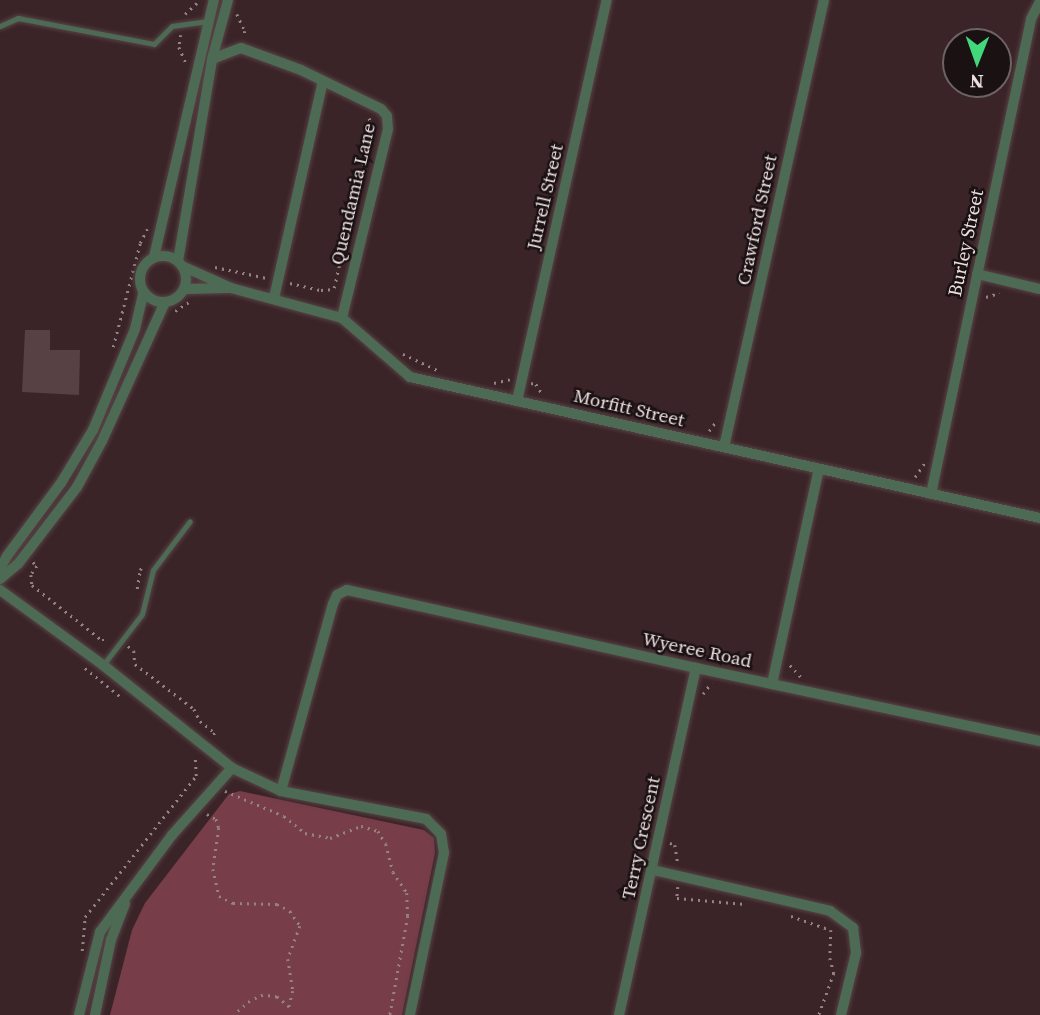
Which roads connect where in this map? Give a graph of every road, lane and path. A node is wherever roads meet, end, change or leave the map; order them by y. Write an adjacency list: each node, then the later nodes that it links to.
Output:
1 (200, 0): 10 (path)
2 (214, 0): 8 (street)
3 (228, 0): 11 (street)
4 (607, 0): 37 (street, Jurrell Street)
5 (824, 0): 43 (street, Crawford Street)
6 (1040, 1): 21 (street, Burley Street)
7 (238, 7): 12 (path)
8 (208, 21): 10 (lane); 18 (street)
9 (0, 26): 10 (lane)
10 (183, 26): 14 (path)
11 (221, 27): 12 (street); 13 (street)
12 (239, 48): 13 (street); 15 (street, Quendamia Lane)
13 (212, 59): 19 (street)
14 (187, 65)
15 (323, 81): 22 (street); 29 (street, Quendamia Lane)
16 (362, 111): 26 (path)
17 (148, 226): 35 (path)
18 (154, 257): 19 (street); 28 (street)
19 (180, 263): 24 (street, Morfitt Street); 25 (street)
20 (214, 267): 22 (path)
21 (977, 274): 23 (street); 46 (street, Burley Street)
22 (278, 280): 26 (path); 30 (street)
23 (1003, 281): 27 (street); 32 (path)
24 (231, 288): 25 (street, Morfitt Street); 30 (street, Morfitt Street)
25 (185, 289): 31 (street)
26 (334, 289): 29 (path)
27 (1040, 289)
28 (143, 294): 31 (street); 41 (street)
29 (348, 294): 33 (street, Quendamia Lane)
30 (274, 298): 33 (street, Morfitt Street)
31 (165, 302): 42 (street)
32 (982, 302)
33 (342, 318): 40 (street, Morfitt Street)
34 (398, 350): 36 (path)
35 (110, 358)
36 (441, 373)
37 (521, 380): 38 (path); 39 (path); 40 (street, Jurrell Street)
38 (491, 384)
39 (544, 398)
40 (517, 401): 45 (street, Morfitt Street)
41 (100, 414): 42 (street); 52 (street)
42 (112, 418): 53 (street)
43 (731, 418): 44 (path); 45 (street, Crawford Street)
44 (697, 429)
45 (724, 447): 47 (street, Morfitt Street)
46 (937, 463): 48 (path); 49 (street, Burley Street)
47 (819, 469): 49 (street, Morfitt Street); 60 (street)
48 (902, 475)
49 (931, 494): 50 (street, Morfitt Street)
50 (1040, 518)
51 (190, 521): 57 (lane)
52 (0, 569)
53 (0, 579)
54 (0, 590): 57 (street)
55 (787, 660): 61 (path)
56 (76, 661): 63 (path)
57 (103, 665): 66 (street)
58 (696, 668): 60 (street, Wyeree Road); 62 (street, Terry Crescent); 67 (street, Wyeree Road)
59 (712, 681): 62 (path)
60 (772, 684): 61 (street, Wyeree Road)
61 (799, 690): 64 (street, Wyeree Road)
62 (690, 692): 71 (street, Terry Crescent)
63 (130, 704)
64 (1040, 740)
65 (195, 754): 76 (path)
66 (232, 768): 67 (street); 73 (street)
67 (281, 791): 81 (street)
68 (218, 798): 80 (path)
69 (212, 806): 79 (path)
70 (672, 830): 72 (path)
71 (653, 870): 72 (street); 82 (street, Terry Crescent)
72 (678, 876): 74 (path); 84 (street)
73 (128, 895): 77 (street); 78 (street)
74 (751, 902)
75 (788, 908): 83 (path)
76 (85, 917)
77 (79, 1015)
78 (95, 1015)
79 (234, 1015)
80 (390, 1015)
81 (410, 1015)
82 (619, 1015)
83 (819, 1015)
84 (841, 1015)

